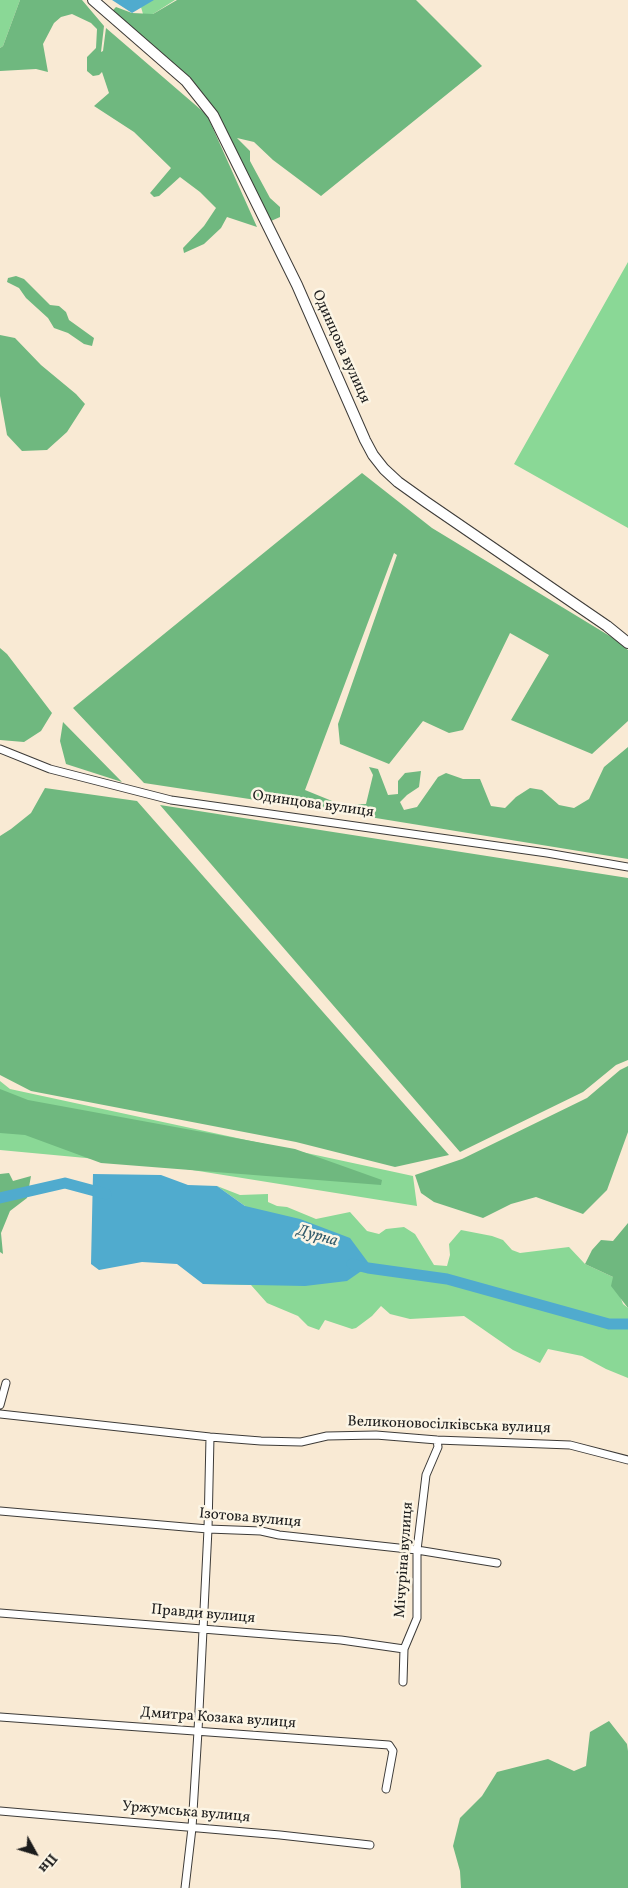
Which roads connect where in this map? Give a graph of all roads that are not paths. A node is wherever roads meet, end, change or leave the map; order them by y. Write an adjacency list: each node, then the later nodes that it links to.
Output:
1 (93, 0): 2 (main road, Одинцова вулиця)
2 (628, 643)
3 (0, 749): 4 (street, Одинцова вулиця)
4 (628, 868)
5 (6, 1383): 6 (street)
6 (0, 1405)
7 (0, 1414): 8 (street, Великоновосілківська вулиця)
8 (210, 1438): 9 (street, Великоновосілківська вулиця); 12 (street)
9 (437, 1440): 10 (street, Великоновосілківська вулиця); 13 (street, Мічуріна вулиця)
10 (628, 1460)
11 (0, 1511): 12 (street, Ізотова вулиця)
12 (208, 1529): 13 (street, Ізотова вулиця); 16 (street)
13 (417, 1550): 14 (street, Ізотова вулиця); 17 (street, Мічуріна вулиця)
14 (497, 1563)
15 (0, 1613): 16 (street, Правди вулиця)
16 (203, 1629): 17 (street, Правди вулиця); 20 (street)
17 (404, 1649): 18 (street, Мічуріна вулиця)
18 (402, 1682)
19 (0, 1717): 20 (street, Дмитра Козака вулиця)
20 (198, 1731): 21 (street, Дмитра Козака вулиця); 23 (street)
21 (386, 1789)
22 (0, 1811): 23 (street, Уржумська вулиця)
23 (192, 1828): 24 (street, Уржумська вулиця); 25 (street)
24 (370, 1845)
25 (185, 1888)

